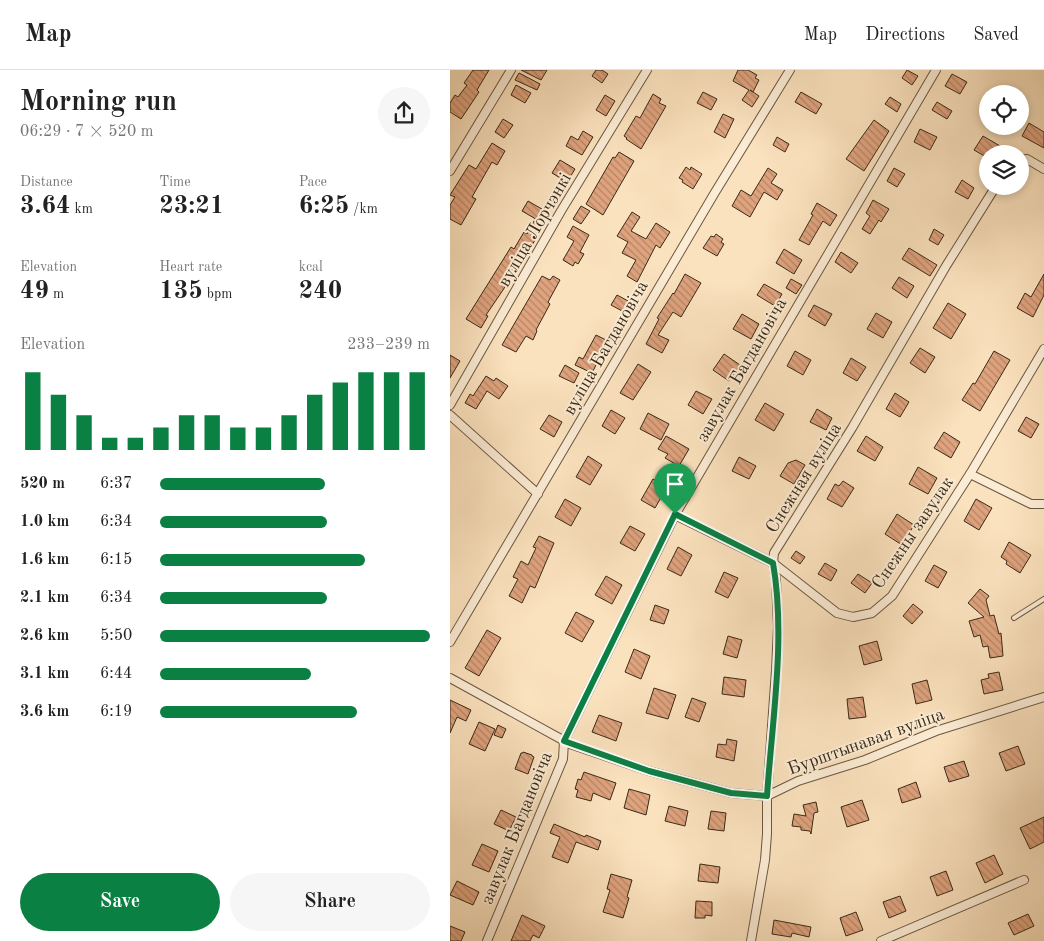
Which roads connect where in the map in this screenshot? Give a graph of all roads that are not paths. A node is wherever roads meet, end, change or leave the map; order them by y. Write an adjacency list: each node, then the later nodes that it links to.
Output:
1 (511, 70): 7 (street)
2 (647, 70): 10 (street, вуліца Лорчэнкі)
3 (790, 70): 13 (street, вуліца Багдановіча)
4 (936, 70): 15 (street, завулак Багдановіча)
5 (1029, 160): 6 (street)
6 (1044, 169)
7 (450, 171)
8 (990, 195): 16 (street, Снежная вуліца)
9 (1044, 349): 12 (street, Снежны завулак)
10 (450, 405)
11 (450, 414): 13 (street)
12 (970, 474): 14 (street); 16 (street, Снежны завулак)
13 (538, 494): 19 (street, вуліца Багдановіча)
14 (1044, 504)
15 (675, 514): 16 (street, Снежны завулак); 22 (street, завулак Багдановіча)
16 (773, 563): 23 (street, Снежная вуліца)
17 (1044, 599): 18 (lane)
18 (1014, 618)
19 (450, 642)
20 (450, 678): 22 (street)
21 (1044, 697): 23 (street, Бурштынавая вуліца)
22 (564, 741): 23 (street); 25 (street, завулак Багдановіча)
23 (767, 796): 26 (street, Снежная вуліца)
24 (1024, 880): 27 (street)
25 (488, 941)
26 (751, 941)
27 (881, 941)

